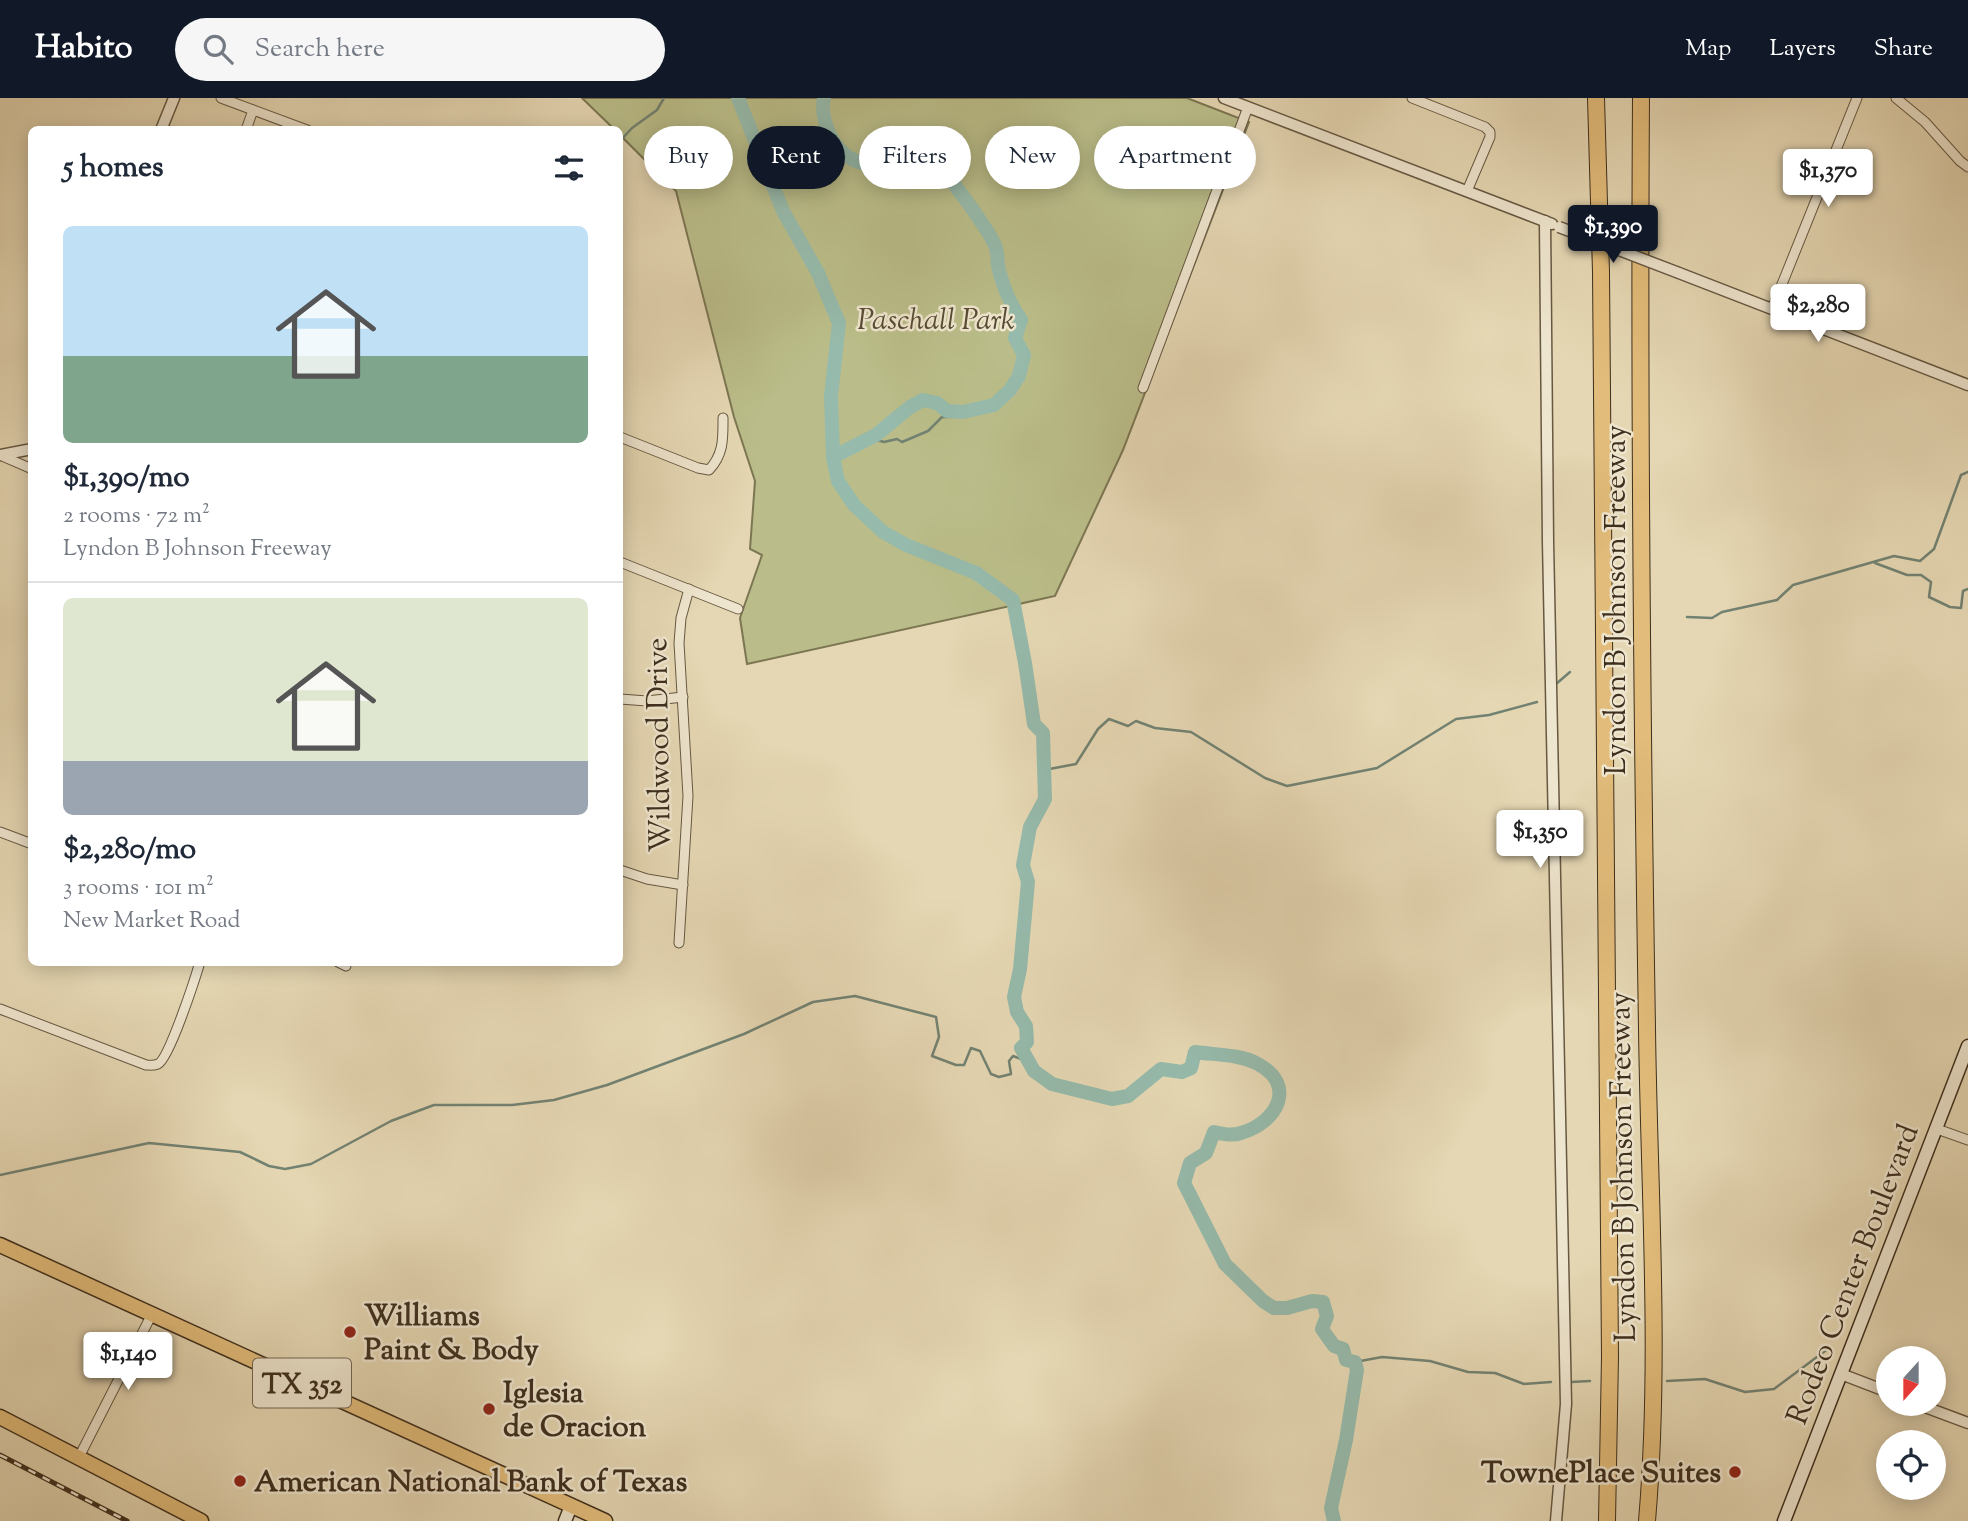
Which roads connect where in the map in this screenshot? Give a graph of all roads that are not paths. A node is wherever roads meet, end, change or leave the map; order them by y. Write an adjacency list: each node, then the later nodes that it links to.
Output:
1 (174, 98): 12 (street)
2 (221, 98): 11 (street)
3 (1224, 98): 10 (street)
4 (1412, 98): 9 (street)
5 (1597, 98): 51 (highway, Lyndon B Johnson Freeway)
6 (1641, 98): 45 (highway, Lyndon B Johnson Freeway)
7 (1857, 98): 18 (street)
8 (1896, 98): 15 (street)
9 (1427, 101): 16 (street)
10 (1248, 107): 16 (street); 20 (street)
11 (253, 110): 13 (street); 14 (street)
12 (163, 126)
13 (247, 126)
14 (296, 126)
15 (1968, 167)
16 (1467, 191): 17 (street)
17 (1545, 221): 18 (street, bridge); 55 (street, Lyndon B Johnson Freeway)
18 (1772, 309): 19 (street)
19 (1968, 385)
20 (1143, 388)
21 (723, 418): 22 (street)
22 (623, 438)
23 (28, 450): 24 (street)
24 (0, 455): 25 (street)
25 (28, 467)
26 (623, 563): 27 (street)
27 (689, 589): 28 (street); 29 (street, Wildwood Drive)
28 (738, 609)
29 (683, 697): 30 (street); 34 (street, Wildwood Drive)
30 (623, 699)
31 (0, 832): 32 (street)
32 (28, 842)
33 (623, 871): 34 (street)
34 (683, 885): 35 (street, Wildwood Drive)
35 (679, 943)
36 (198, 966): 37 (street)
37 (0, 1009)
38 (1968, 1046): 39 (main road, Rodeo Center Boulevard)
39 (1937, 1129): 40 (street); 43 (main road, Rodeo Center Boulevard)
40 (1968, 1140)
41 (0, 1245): 42 (main road, TX 352)
42 (152, 1314): 49 (street); 50 (main road, TX 352)
43 (1841, 1374): 44 (street); 58 (main road, Rodeo Center Boulevard)
44 (1876, 1387)
45 (1653, 1397): 56 (highway, Lyndon B Johnson Freeway); 57 (highway)
46 (1946, 1415): 48 (street)
47 (0, 1417): 49 (main road)
48 (1968, 1423)
49 (79, 1457): 52 (main road)
50 (571, 1506): 53 (main road); 54 (main road, TX 352)
51 (1607, 1517)
52 (201, 1521)
53 (565, 1521)
54 (605, 1521)
55 (1556, 1521)
56 (1647, 1521)
57 (1654, 1521)
58 (1784, 1521)

